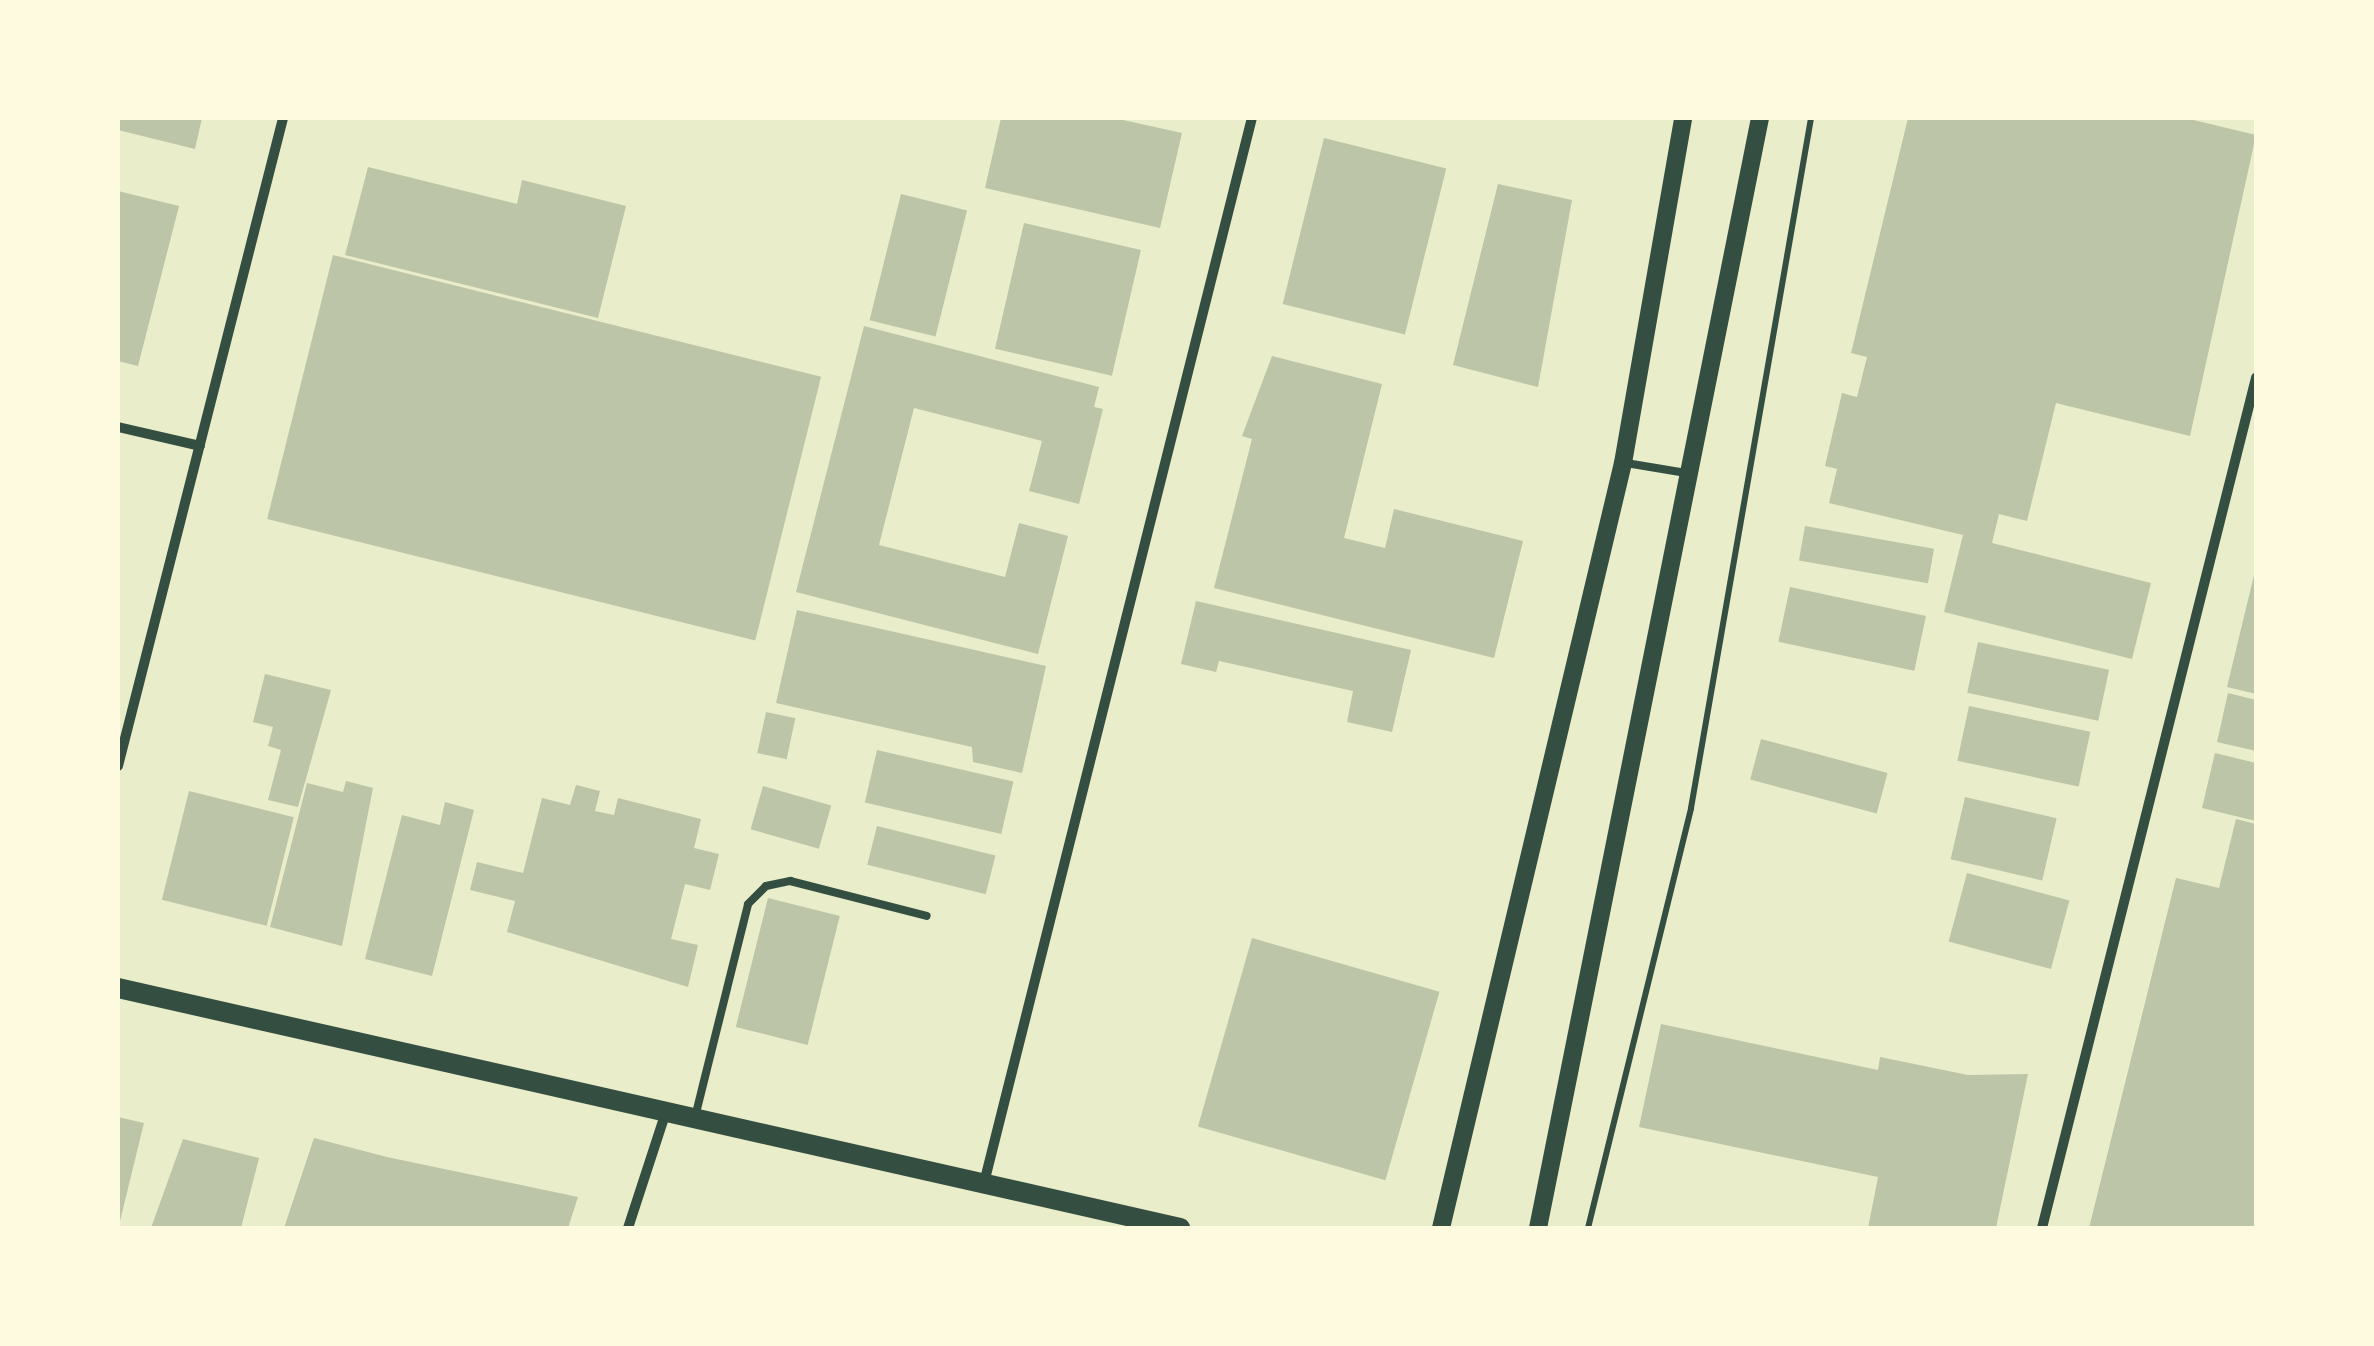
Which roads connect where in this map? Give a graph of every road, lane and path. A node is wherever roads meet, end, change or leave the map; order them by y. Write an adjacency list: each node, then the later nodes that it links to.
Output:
1 (283, 118): 8 (street)
2 (1252, 118): 16 (street)
3 (1683, 118): 9 (street)
4 (1760, 118): 10 (street)
5 (1811, 118): 21 (path)
6 (2256, 378): 22 (street)
7 (118, 427): 8 (street)
8 (200, 446): 11 (street)
9 (1623, 463): 10 (lane); 19 (street)
10 (1690, 474): 20 (street)
11 (118, 766)
12 (927, 916): 15 (lane)
13 (118, 988): 14 (main road)
14 (666, 1111): 15 (main road); 18 (street)
15 (695, 1118): 16 (main road)
16 (984, 1183): 17 (main road)
17 (1172, 1227)
18 (628, 1228)
19 (1441, 1228)
20 (1538, 1228)
21 (1588, 1228)
22 (2042, 1228)

